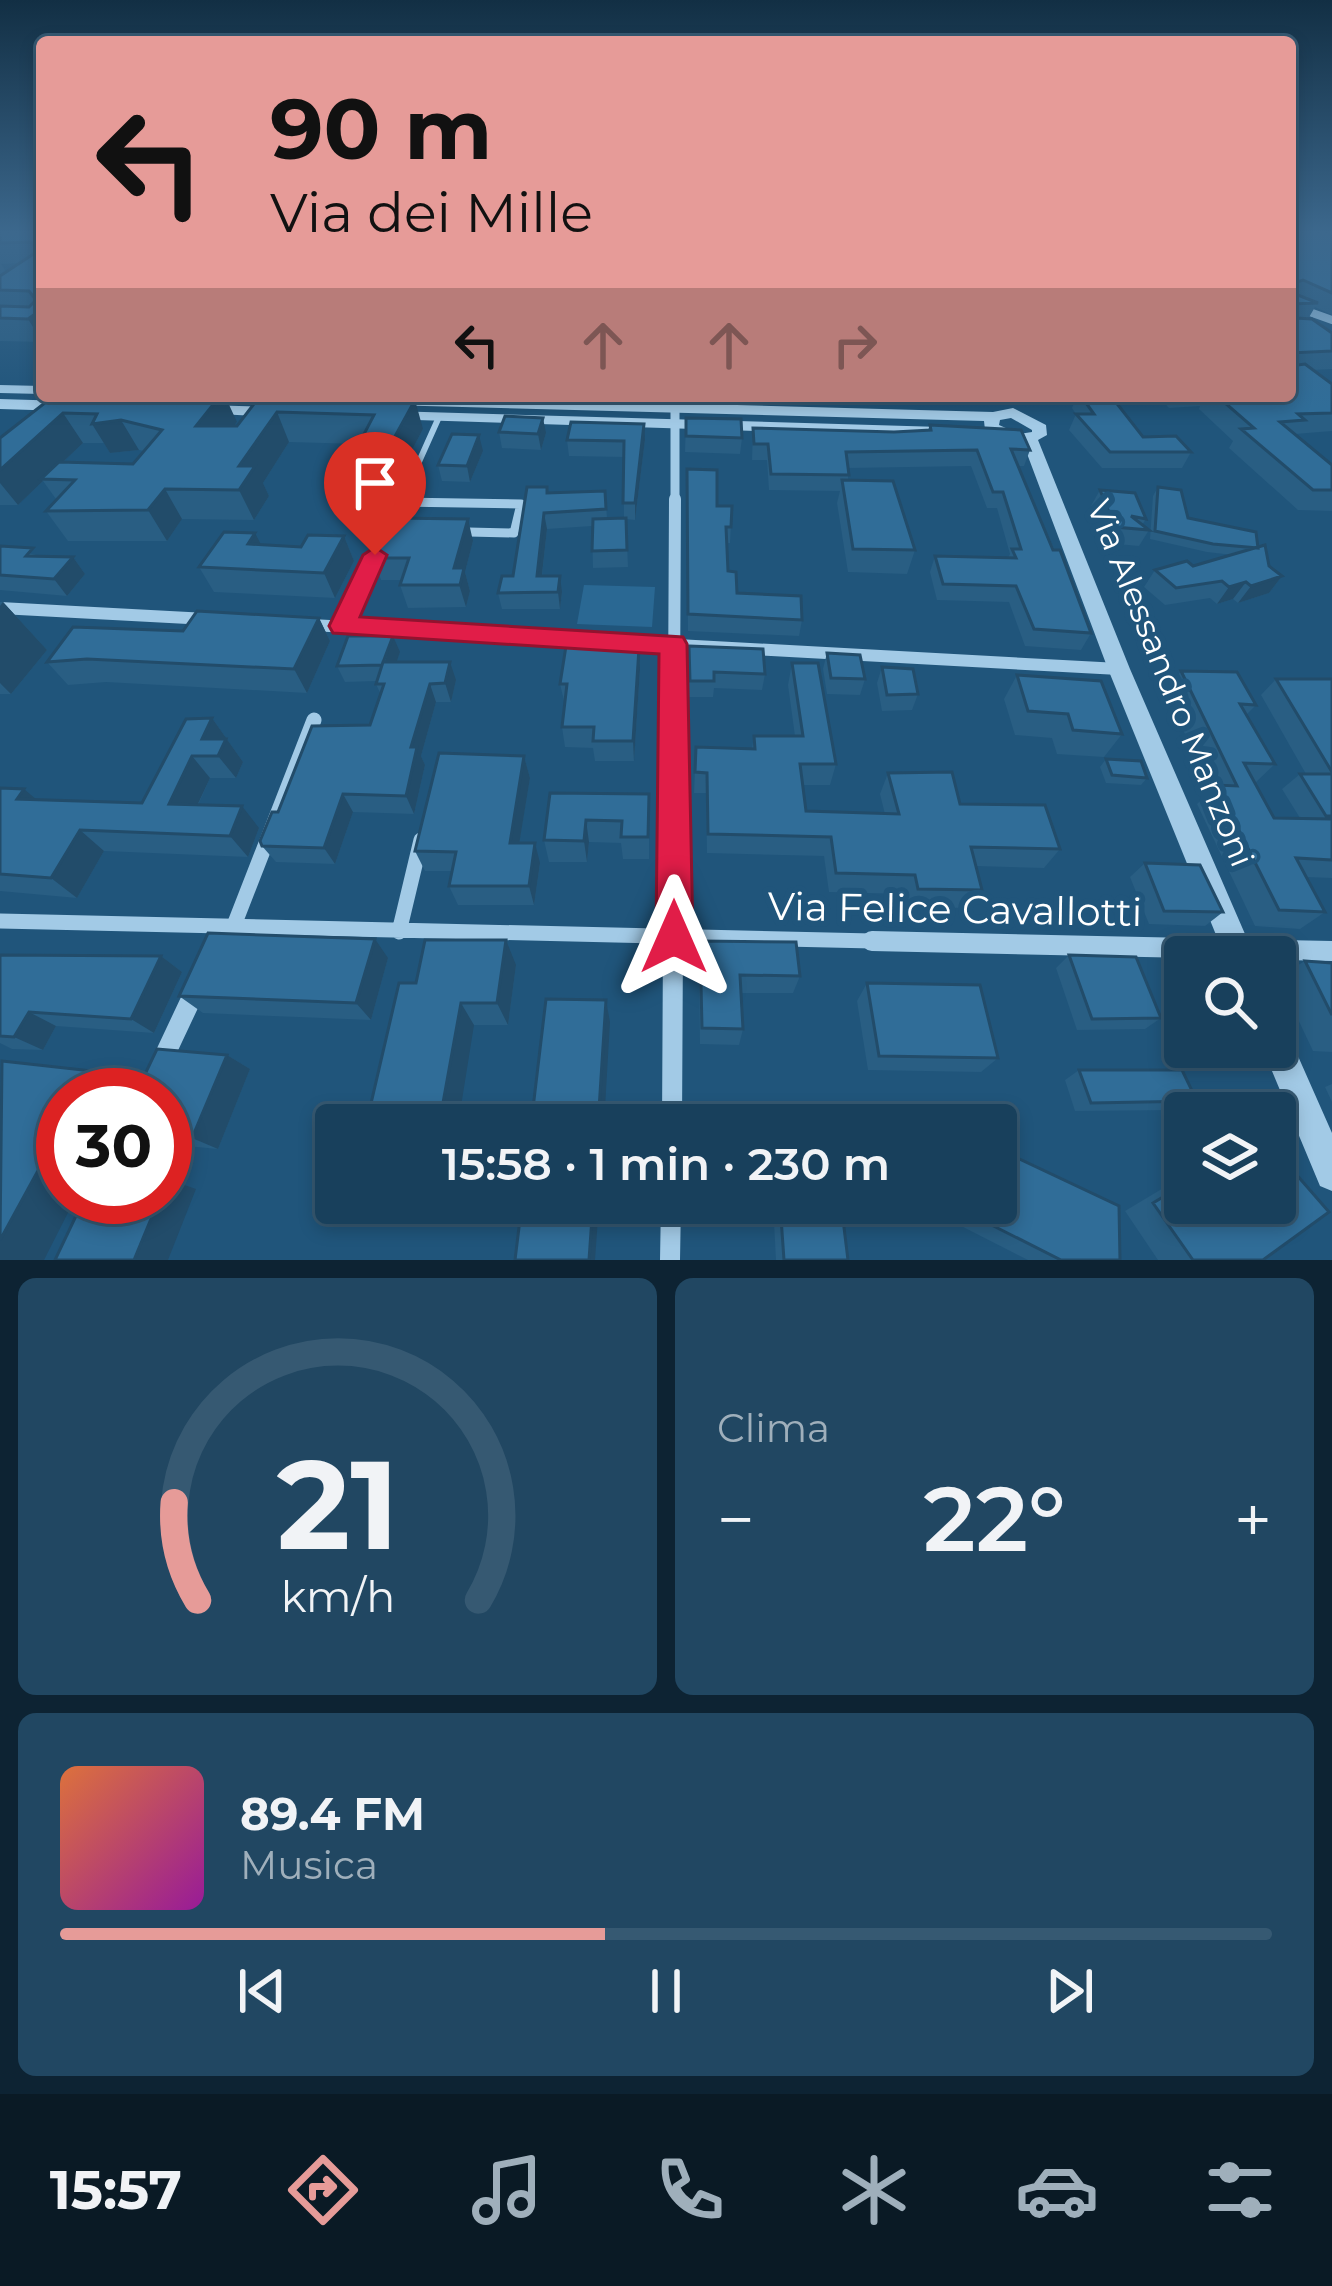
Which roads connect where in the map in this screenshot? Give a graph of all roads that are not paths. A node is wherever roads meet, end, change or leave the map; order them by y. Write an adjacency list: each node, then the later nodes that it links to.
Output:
1 (1296, 308): 2 (street)
2 (1332, 324): 3 (street)
3 (1311, 328)
4 (0, 389): 5 (street)
5 (36, 395)
6 (36, 399): 9 (street)
7 (60, 402): 12 (street)
8 (1019, 402): 16 (street)
9 (0, 404)
10 (424, 404): 13 (street); 15 (street); 17 (street)
11 (309, 406): 14 (street)
12 (76, 408)
13 (675, 409): 17 (street); 18 (street); 26 (street)
14 (192, 410)
15 (373, 415)
16 (1021, 415): 18 (street); 19 (street, Via Alessandro Manzoni)
17 (439, 417): 20 (lane)
18 (996, 425): 19 (street)
19 (1030, 439): 27 (street, Via Alessandro Manzoni)
20 (409, 484)
21 (386, 530): 21 (lane); 25 (street)
22 (0, 608): 23 (street)
23 (229, 620)
24 (297, 624): 25 (street)
25 (343, 626): 26 (street)
26 (673, 644): 27 (street); 34 (street)
27 (1119, 669): 33 (street, Via Alessandro Manzoni)
28 (314, 720): 31 (street)
29 (423, 829): 32 (street)
30 (0, 921): 31 (street, Via Felice Cavallotti)
31 (225, 932): 32 (street, Via Felice Cavallotti)
32 (399, 932): 34 (street, Via Felice Cavallotti)
33 (1231, 936)
34 (674, 937): 35 (street, Via Felice Cavallotti); 41 (street)
35 (1164, 950)
36 (1296, 951): 37 (street, Via Felice Cavallotti)
37 (1332, 951)
38 (202, 976): 39 (street)
39 (159, 1068)
40 (1287, 1068): 42 (street)
41 (672, 1104)
42 (1332, 1174)
43 (671, 1224): 44 (street)
44 (670, 1260)

